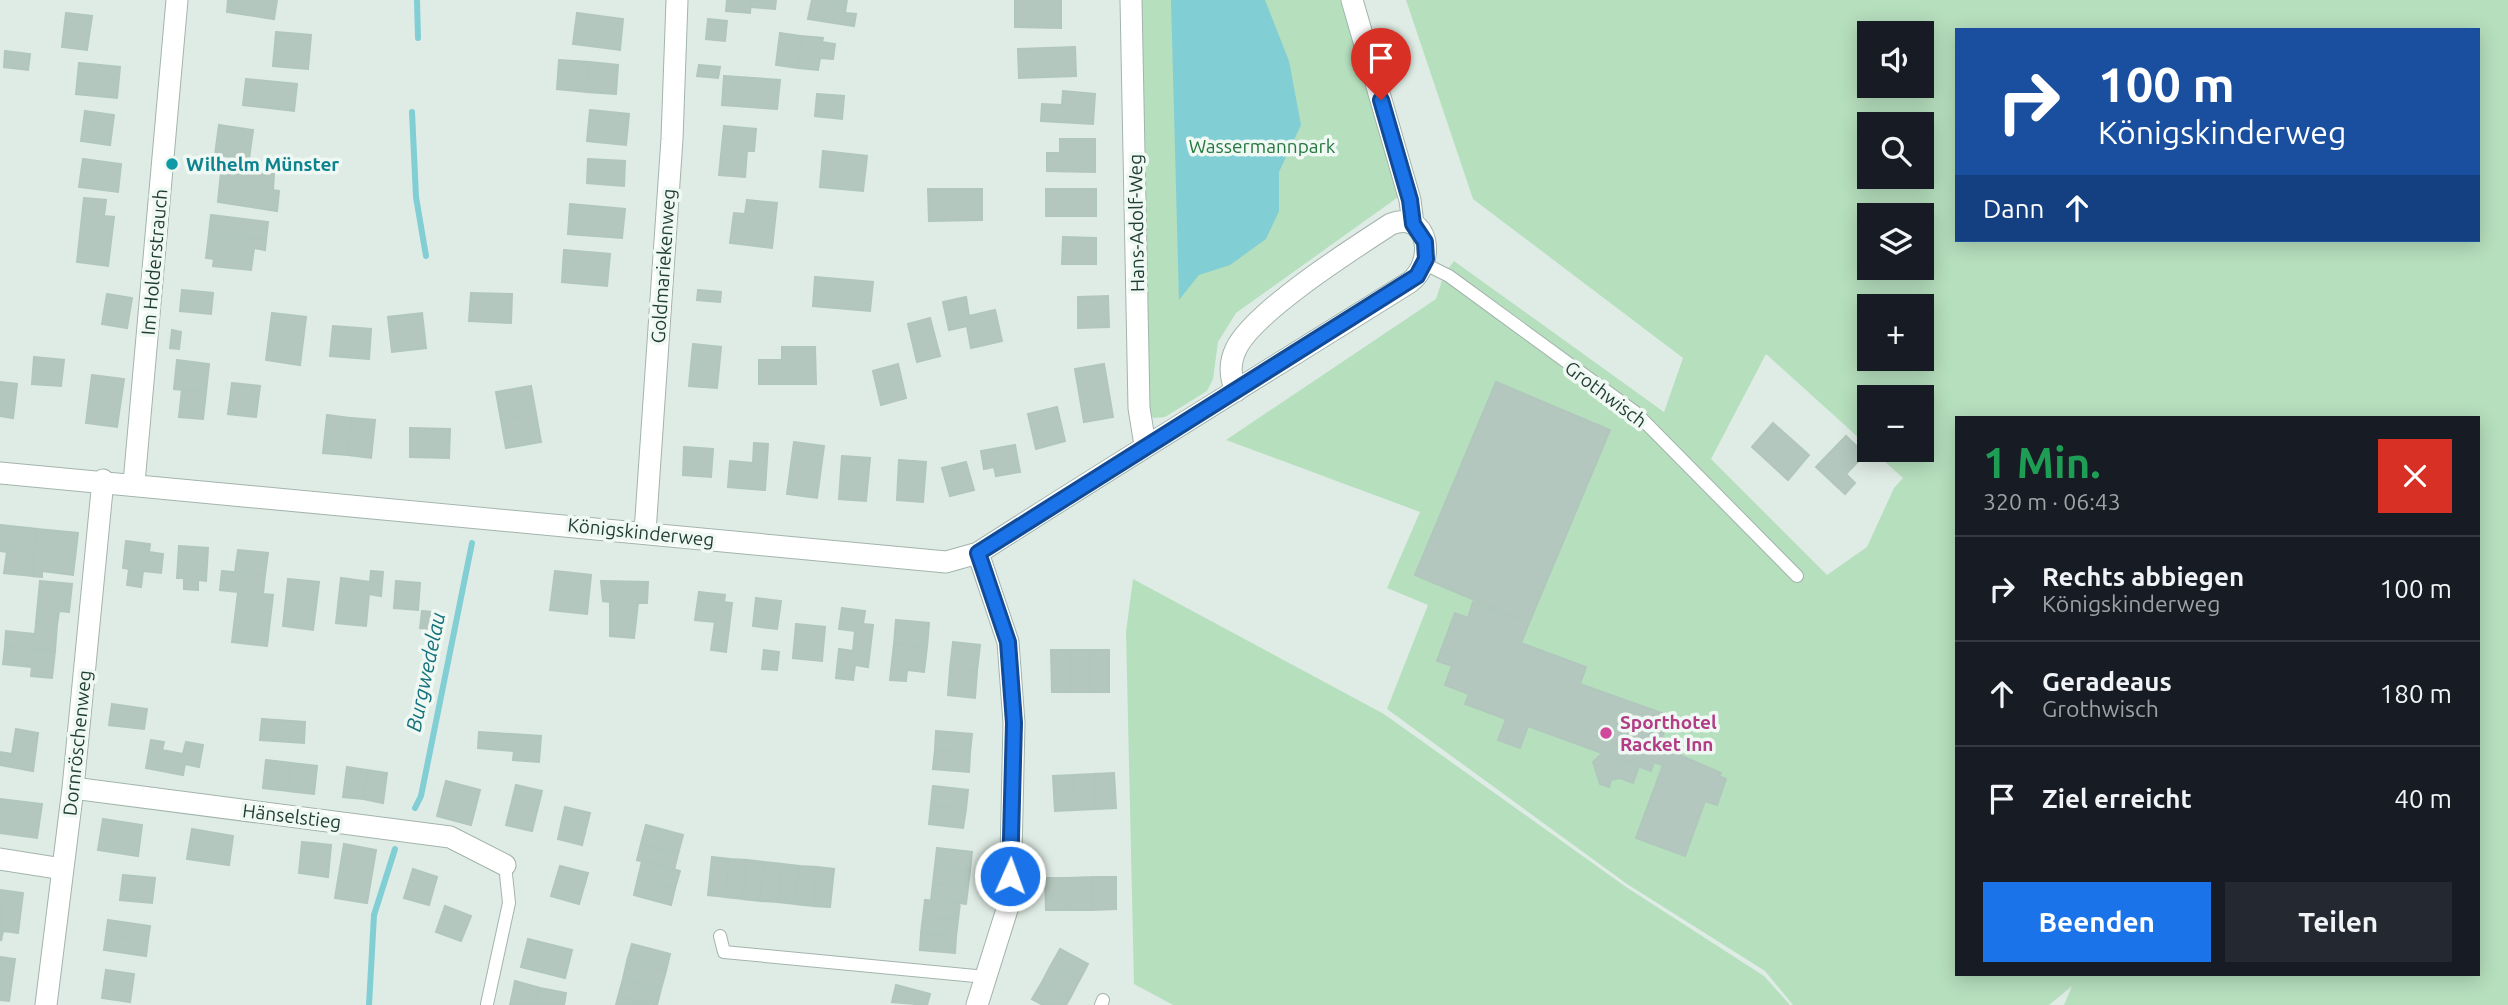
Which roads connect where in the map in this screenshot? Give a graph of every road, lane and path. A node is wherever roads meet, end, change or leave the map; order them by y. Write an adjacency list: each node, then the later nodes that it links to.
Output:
1 (177, 0): 11 (street, Im Holderstrauch)
2 (677, 0): 12 (street, Goldmariekenweg)
3 (1131, 0): 8 (street, Hans-Adolf-Weg)
4 (1352, 0): 5 (street)
5 (1413, 224): 6 (street); 7 (street)
6 (1425, 264): 7 (street, Königskinderweg); 14 (lane, Grothwisch)
7 (1236, 391): 8 (street, Königskinderweg)
8 (1145, 445): 13 (street, Königskinderweg)
9 (0, 472): 10 (street, Königskinderweg)
10 (103, 480): 11 (street, Königskinderweg); 15 (street, Dornröschenweg)
11 (134, 483): 12 (street, Königskinderweg)
12 (645, 532): 13 (street, Königskinderweg)
13 (978, 553): 20 (street)
14 (1797, 576)
15 (73, 788): 17 (street, Hänselstieg); 18 (street, Dornröschenweg)
16 (0, 859): 18 (street)
17 (506, 865): 21 (lane)
18 (63, 869): 22 (street, Dornröschenweg)
19 (720, 936): 20 (lane)
20 (986, 977): 23 (street)
21 (487, 1004)
22 (46, 1005)
23 (976, 1005)

